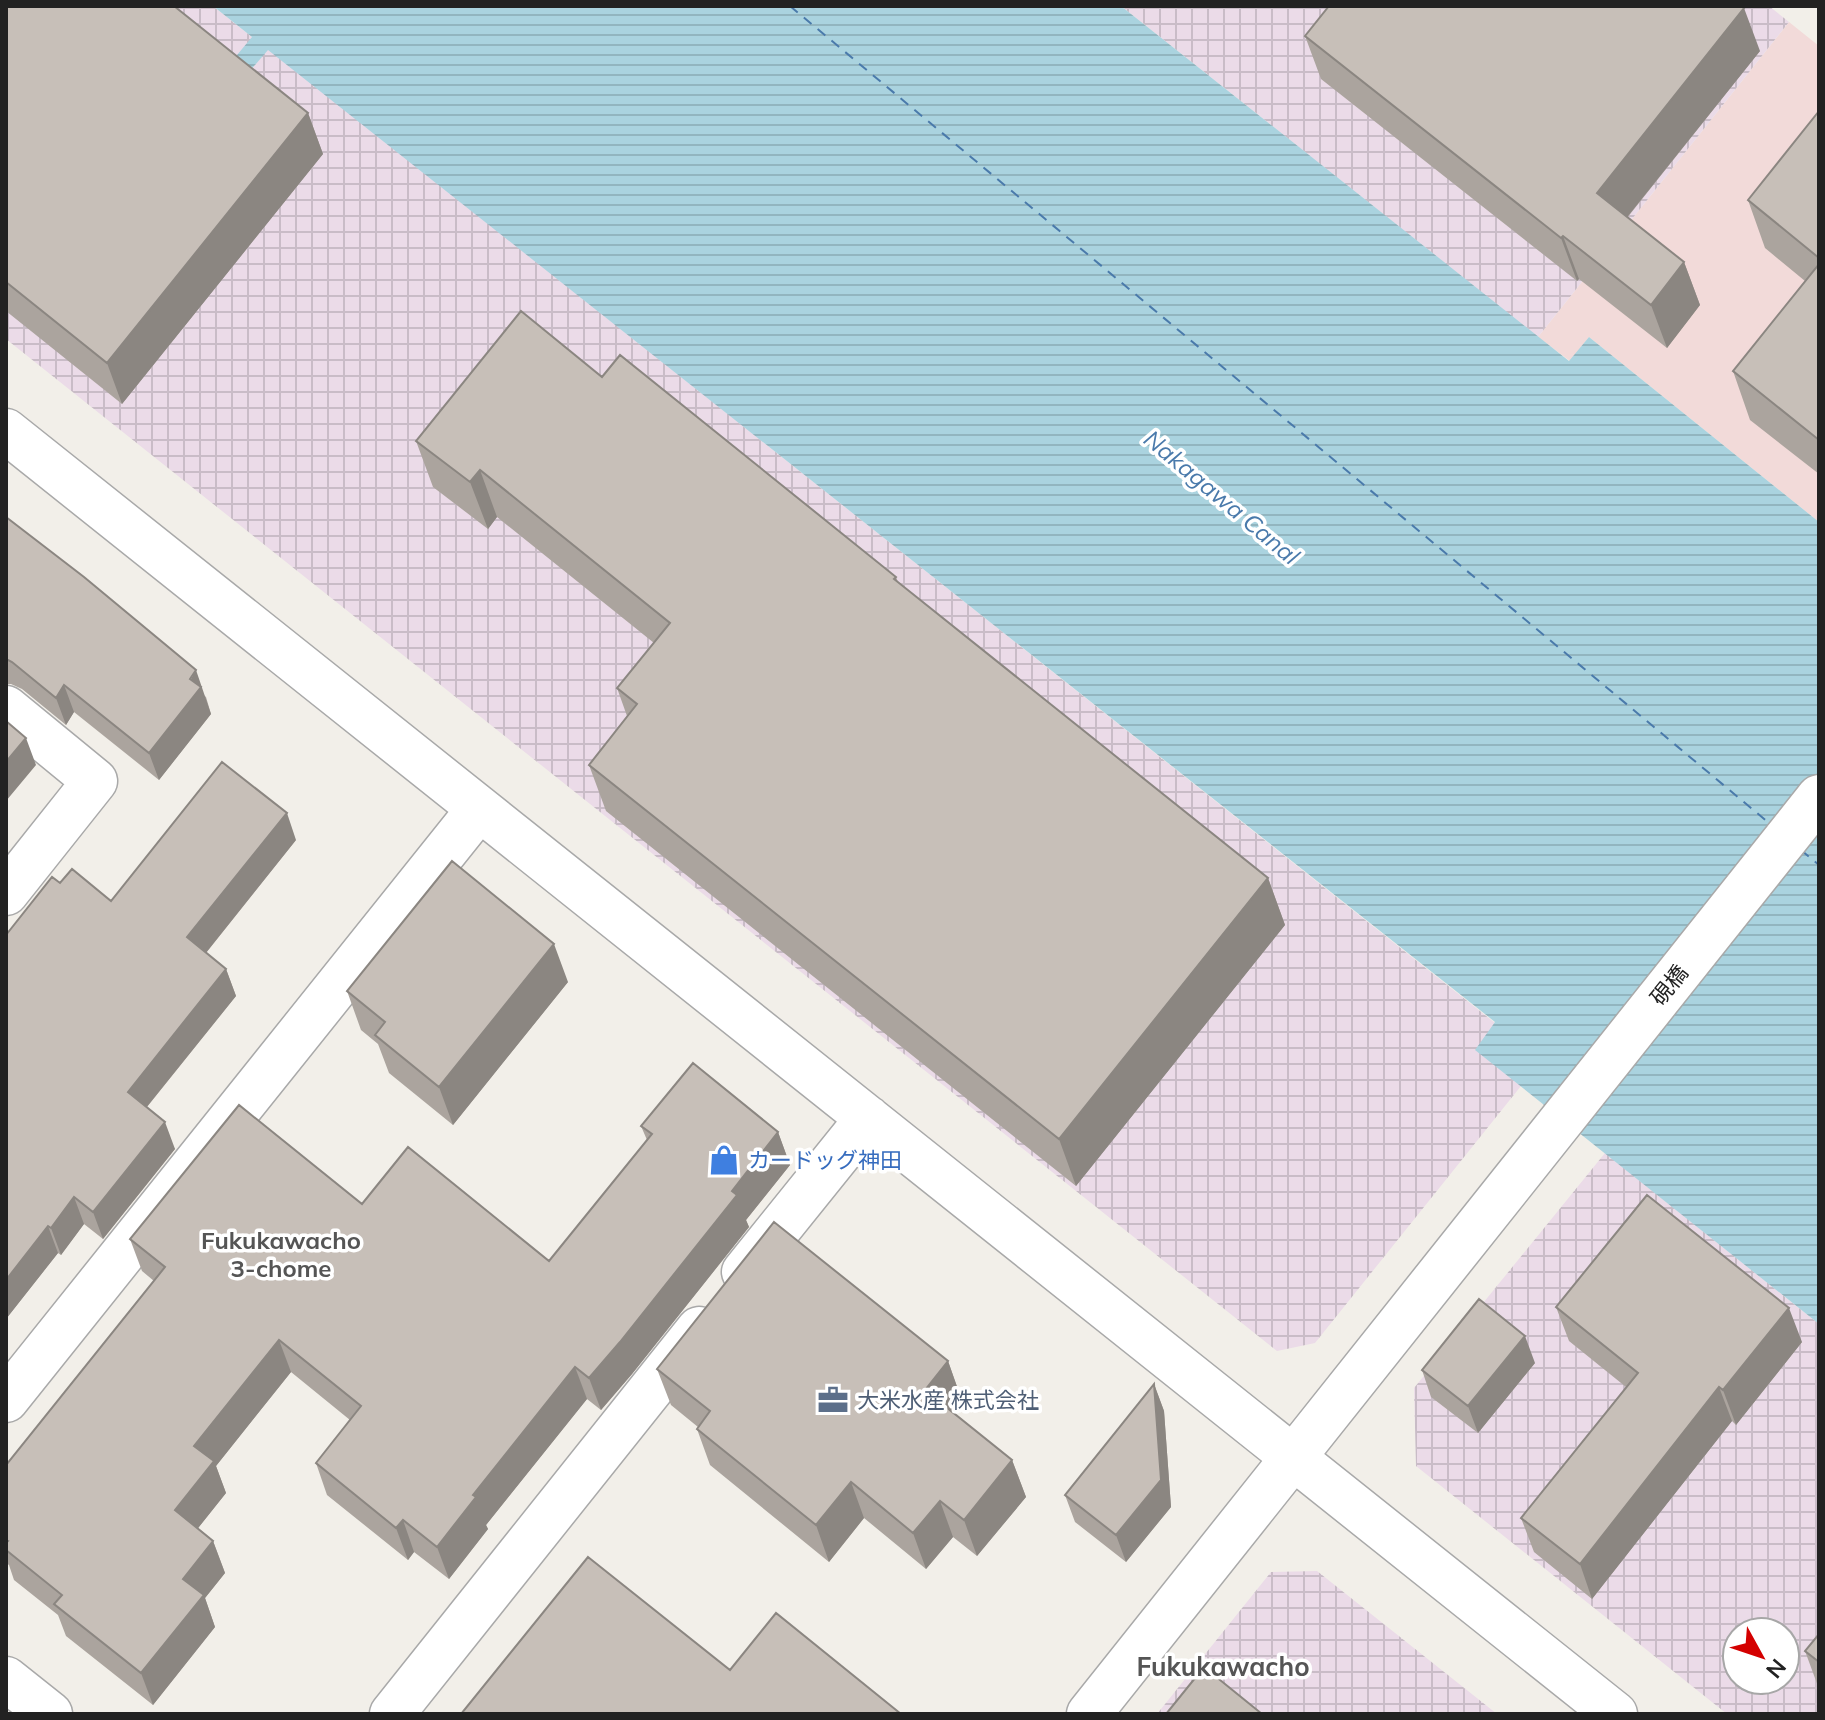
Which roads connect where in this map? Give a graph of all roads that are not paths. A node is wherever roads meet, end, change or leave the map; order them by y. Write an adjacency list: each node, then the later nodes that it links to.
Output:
1 (6, 431): 4 (street)
2 (6, 708): 5 (street)
3 (1819, 797): 8 (street, 硯橋)
4 (479, 809): 6 (street); 7 (street)
5 (6, 893)
6 (868, 1118): 8 (street); 11 (street)
7 (6, 1400)
8 (1293, 1457): 12 (street, 硯橋); 13 (street)
9 (6, 1679): 10 (street)
10 (50, 1714)
11 (392, 1714)
12 (1089, 1714)
13 (1615, 1714)

